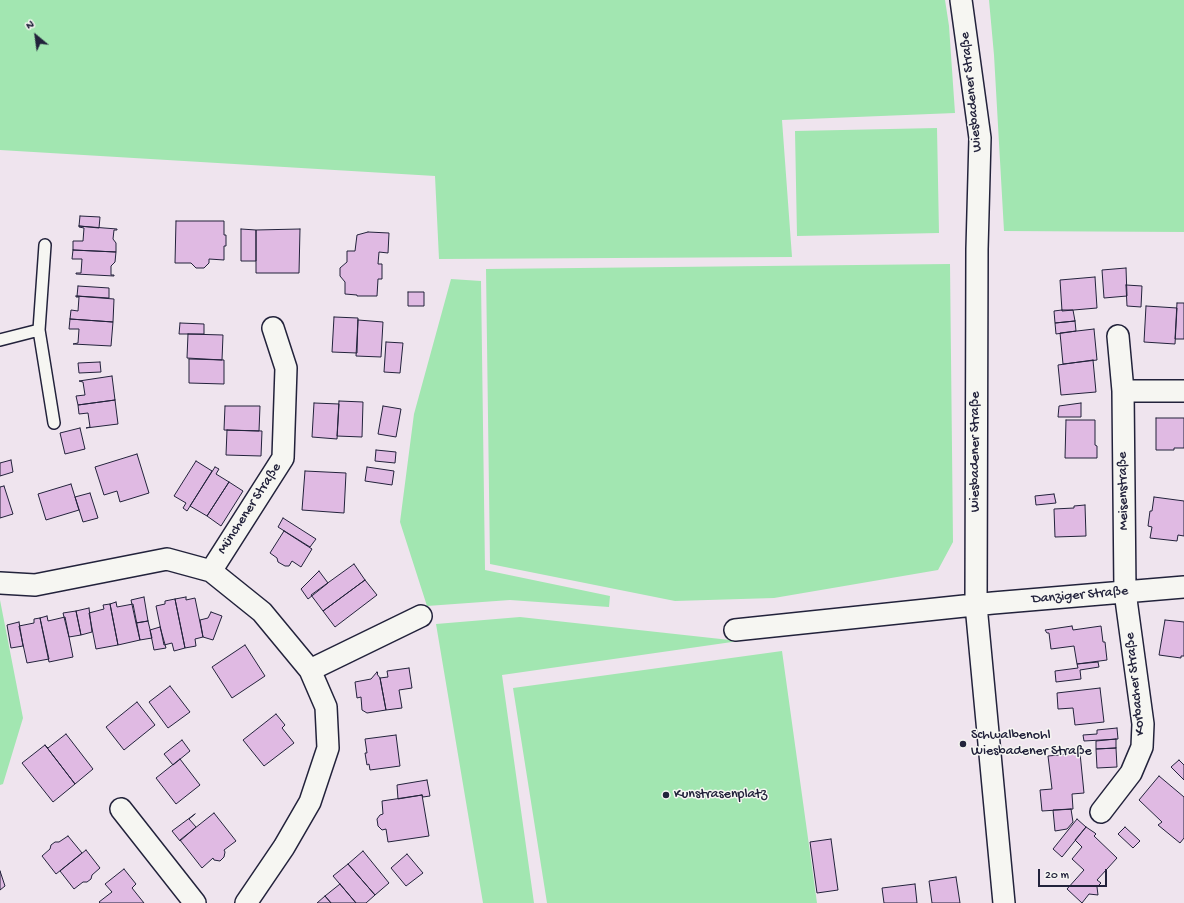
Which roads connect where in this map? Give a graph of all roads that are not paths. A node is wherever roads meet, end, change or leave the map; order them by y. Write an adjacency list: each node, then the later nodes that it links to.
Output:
1 (961, 0): 14 (street, Wiesbadener Straße)
2 (45, 245): 4 (lane)
3 (273, 328): 10 (street, Münchener Straße)
4 (39, 330): 6 (lane); 9 (lane)
5 (1118, 336): 7 (street, Meisenstraße)
6 (0, 340)
7 (1123, 391): 8 (street); 13 (street, Meisenstraße)
8 (1184, 391)
9 (54, 423)
10 (211, 571): 11 (street, Münchener Straße); 17 (street, Münchener Straße)
11 (0, 583)
12 (1184, 587): 13 (street, Danziger Straße)
13 (1125, 592): 14 (street, Danziger Straße); 19 (street, Korbacher Straße)
14 (976, 605): 16 (street, Danziger Straße); 22 (street, Wiesbadener Straße)
15 (421, 616): 17 (street)
16 (735, 630)
17 (310, 670): 21 (street, Münchener Straße)
18 (121, 810): 20 (street)
19 (1101, 812)
20 (195, 903)
21 (246, 903)
22 (1004, 903)

